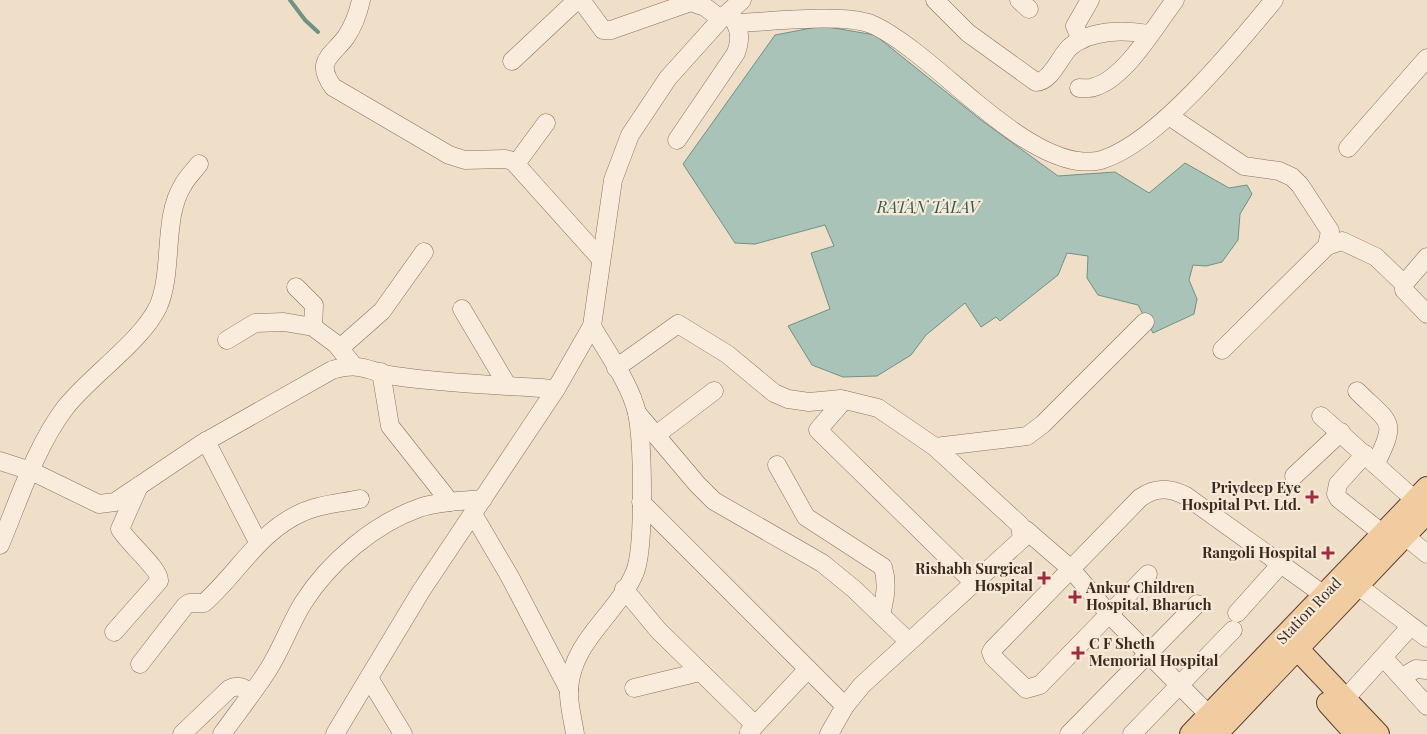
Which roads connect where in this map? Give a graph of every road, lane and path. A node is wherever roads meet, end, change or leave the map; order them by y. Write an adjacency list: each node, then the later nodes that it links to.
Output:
1 (361, 0): 20 (street)
2 (576, 0): 13 (street)
3 (581, 0): 8 (street)
4 (935, 0): 11 (street)
5 (1090, 0): 11 (street)
6 (1174, 0): 10 (street)
7 (1274, 0): 15 (street)
8 (698, 2): 9 (street)
9 (732, 13): 15 (street); 17 (street); 24 (street)
10 (1149, 34): 11 (street); 14 (street)
11 (1081, 40)
12 (1427, 58): 18 (street)
13 (512, 61)
14 (1079, 88)
15 (1169, 116): 21 (street)
16 (546, 123): 20 (street)
17 (677, 140)
18 (1348, 148)
19 (199, 164): 52 (street)
20 (516, 164): 24 (street)
21 (1327, 246): 25 (street); 34 (street)
22 (424, 252): 33 (street)
23 (1427, 257): 25 (street)
24 (600, 258): 30 (street)
25 (1404, 284): 28 (street)
26 (296, 288): 31 (street)
27 (462, 309): 38 (street)
28 (1427, 314)
29 (1145, 322): 48 (street)
30 (592, 326): 36 (street); 39 (street)
31 (313, 327): 32 (street); 33 (street)
32 (226, 340)
33 (340, 348): 35 (street)
34 (1222, 350)
35 (354, 365): 37 (street); 47 (street)
36 (616, 368): 42 (street); 43 (street)
37 (381, 372): 38 (street); 58 (street)
38 (507, 385): 39 (street)
39 (556, 389): 56 (street)
40 (714, 391): 46 (street)
41 (1357, 391): 49 (street)
42 (844, 400): 48 (street); 70 (street)
43 (637, 413): 46 (street); 59 (street)
44 (1321, 416): 45 (street)
45 (1341, 432): 49 (street); 53 (street)
46 (656, 435): 77 (street)
47 (206, 441): 54 (street); 64 (street)
48 (935, 447): 61 (street)
49 (1370, 459): 57 (street); 62 (street)
50 (0, 461): 52 (street)
51 (777, 465): 77 (street)
52 (31, 470): 54 (street); 65 (street)
53 (1294, 476)
54 (139, 486): 80 (street)
55 (360, 499): 64 (street)
56 (483, 499): 58 (street); 60 (street)
57 (1423, 500): 62 (main road, Station Road); 63 (main road, Station Road)
58 (450, 502): 95 (street)
59 (641, 502): 72 (street); 87 (street)
60 (473, 514): 91 (street); 94 (street)
61 (1022, 531): 68 (street); 70 (street)
62 (1383, 534): 73 (main road, Station Road)
63 (1405, 536): 66 (street); 71 (main road, Station Road)
64 (258, 542): 86 (street)
65 (0, 545)
66 (1427, 554)
67 (1281, 564): 68 (street); 73 (street); 75 (street)
68 (1071, 569): 76 (street); 76 (street)
69 (1148, 574): 76 (street)
70 (974, 583): 82 (street)
71 (1358, 586): 78 (street); 83 (main road, Station Road)
72 (624, 589): 89 (street); 94 (street)
73 (1324, 595): 83 (main road, Station Road)
74 (1197, 604): 84 (street)
75 (1236, 613)
76 (1109, 614): 84 (street)
77 (881, 615): 82 (street)
78 (1410, 627): 81 (street); 85 (street)
79 (1233, 630): 92 (street)
80 (114, 632)
81 (1427, 638)
82 (909, 642): 97 (street)
83 (1287, 648): 96 (main road); 99 (main road, Station Road)
84 (1148, 654): 92 (street); 107 (street)
85 (1383, 658): 90 (street); 96 (street)
86 (140, 664)
87 (808, 669): 97 (street); 100 (street)
88 (1427, 670): 90 (street)
89 (700, 672): 93 (street); 100 (street)
90 (1402, 677): 98 (street)
91 (369, 678): 103 (street); 104 (street)
92 (1178, 684): 99 (street); 108 (street)
93 (634, 688)
94 (569, 690): 105 (street)
95 (252, 693): 101 (street); 102 (street)
96 (1340, 705): 110 (main road); 111 (main road)
97 (844, 706): 106 (street)
98 (1427, 706)
99 (1212, 725): 109 (main road, Station Road)
100 (751, 730)
101 (182, 734)
102 (222, 734)
103 (335, 734)
104 (403, 734)
105 (575, 734)
106 (829, 734)
107 (1069, 734)
108 (1132, 734)
109 (1191, 734)
110 (1356, 734)
111 (1378, 734)

